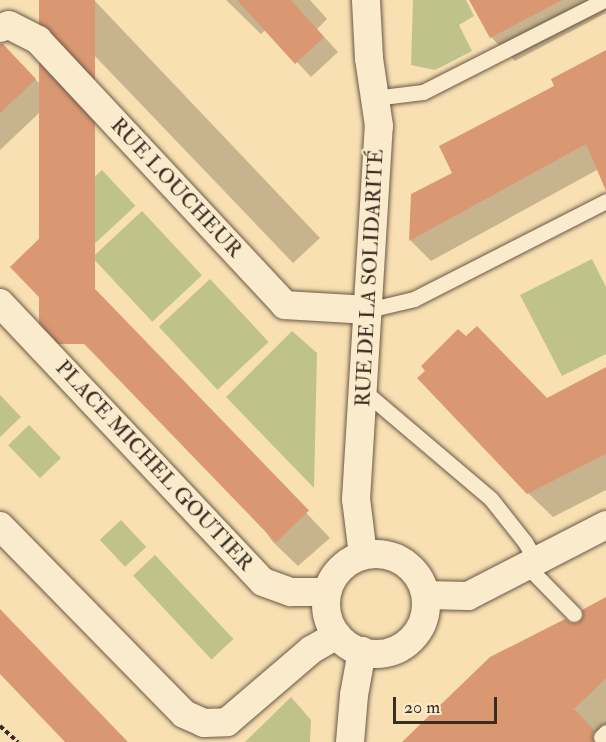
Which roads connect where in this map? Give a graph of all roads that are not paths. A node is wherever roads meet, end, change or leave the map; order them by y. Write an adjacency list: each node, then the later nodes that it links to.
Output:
1 (366, 0): 4 (street, RUE DE LA SOLIDARITÉ)
2 (604, 0): 4 (lane)
3 (0, 28): 7 (street, RUE LOUCHEUR)
4 (374, 98): 7 (street, RUE DE LA SOLIDARITÉ)
5 (606, 201): 7 (lane)
6 (0, 303): 13 (street, PLACE MICHEL GOUTIER)
7 (368, 310): 8 (street, RUE DE LA SOLIDARITÉ)
8 (365, 392): 11 (street, RUE DE LA SOLIDARITÉ); 12 (lane)
9 (606, 525): 12 (street)
10 (0, 526): 16 (street)
11 (363, 555): 13 (street); 14 (street)
12 (531, 564): 14 (street); 15 (lane)
13 (327, 592): 16 (street)
14 (426, 594): 17 (street)
15 (574, 614)
16 (337, 635): 17 (street)
17 (362, 651): 18 (street)
18 (350, 742)

